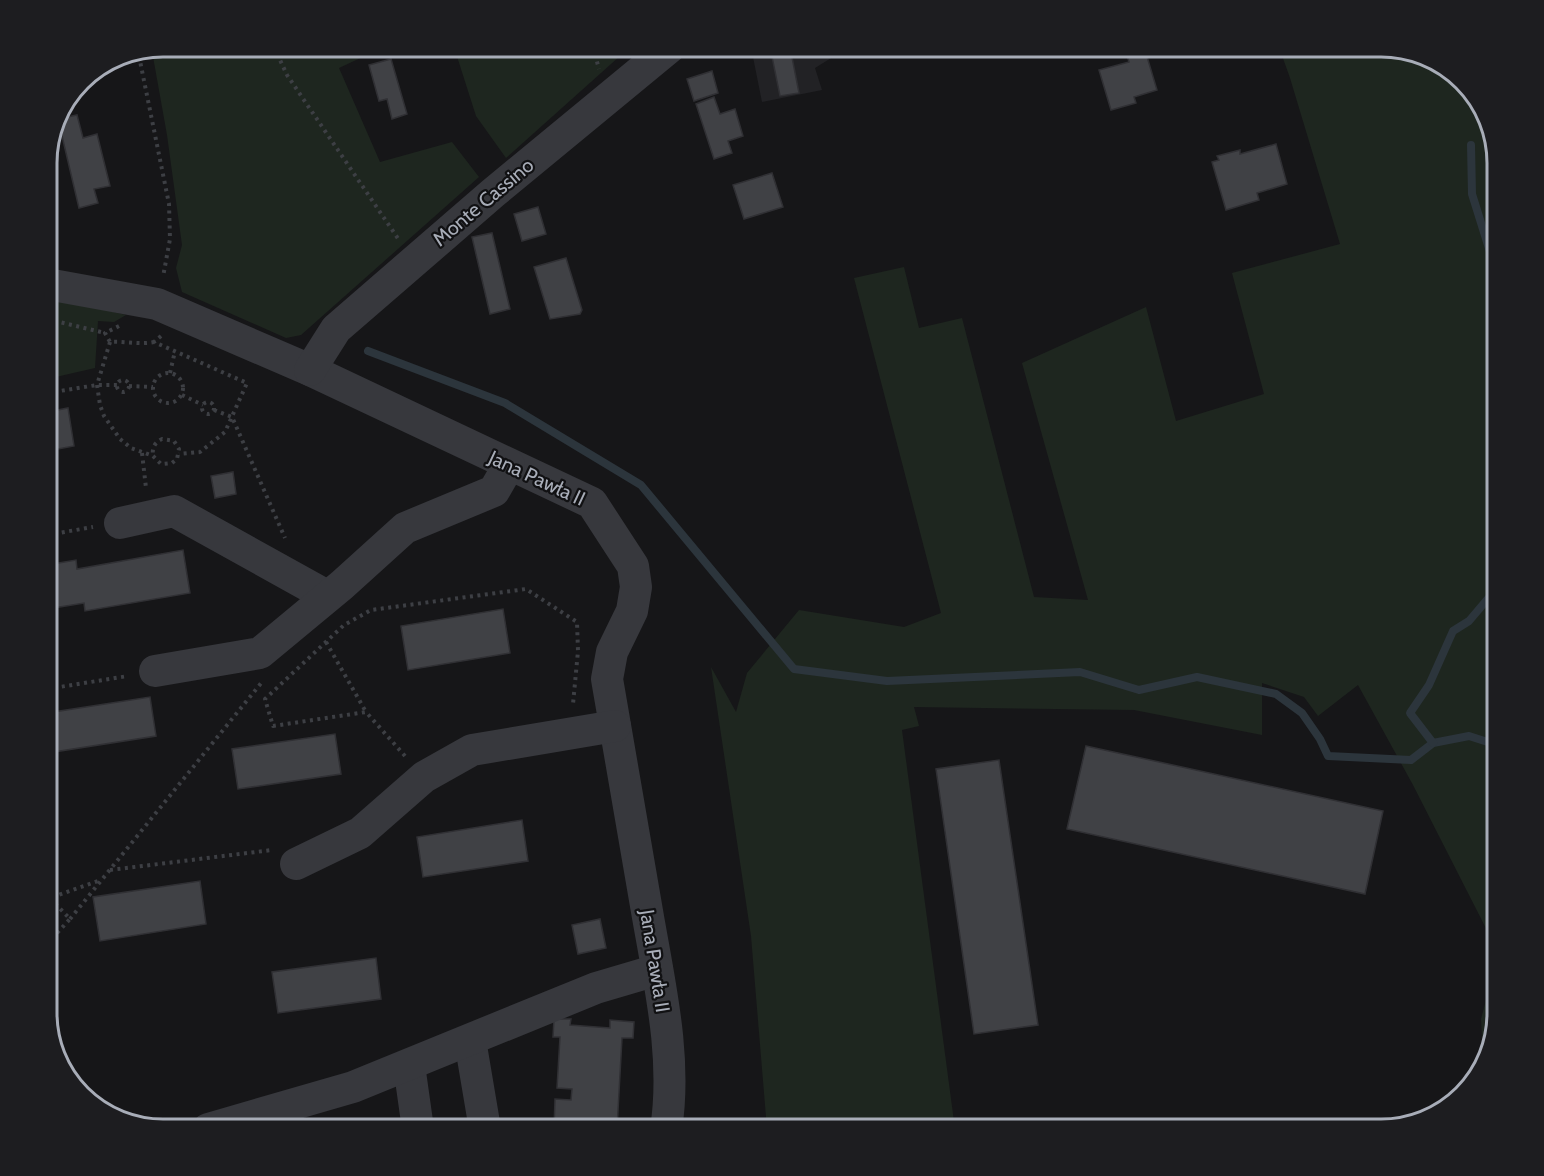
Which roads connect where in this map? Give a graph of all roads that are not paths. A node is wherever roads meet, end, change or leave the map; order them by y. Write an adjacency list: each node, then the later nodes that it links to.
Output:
1 (657, 57): 3 (street, Monte Cassino)
2 (57, 286): 3 (street, Jana Pawła II)
3 (310, 370): 4 (street, Jana Pawła II)
4 (509, 465): 6 (street); 8 (street, Jana Pawła II)
5 (134, 520): 6 (street)
6 (327, 596): 7 (street)
7 (155, 671)
8 (615, 726): 9 (street); 10 (street, Jana Pawła II)
9 (296, 864)
10 (657, 970): 11 (street); 16 (street, Jana Pawła II)
11 (470, 1040): 12 (street); 15 (street)
12 (408, 1065): 13 (street); 14 (street)
13 (246, 1119)
14 (416, 1119)
15 (483, 1119)
16 (668, 1119)

